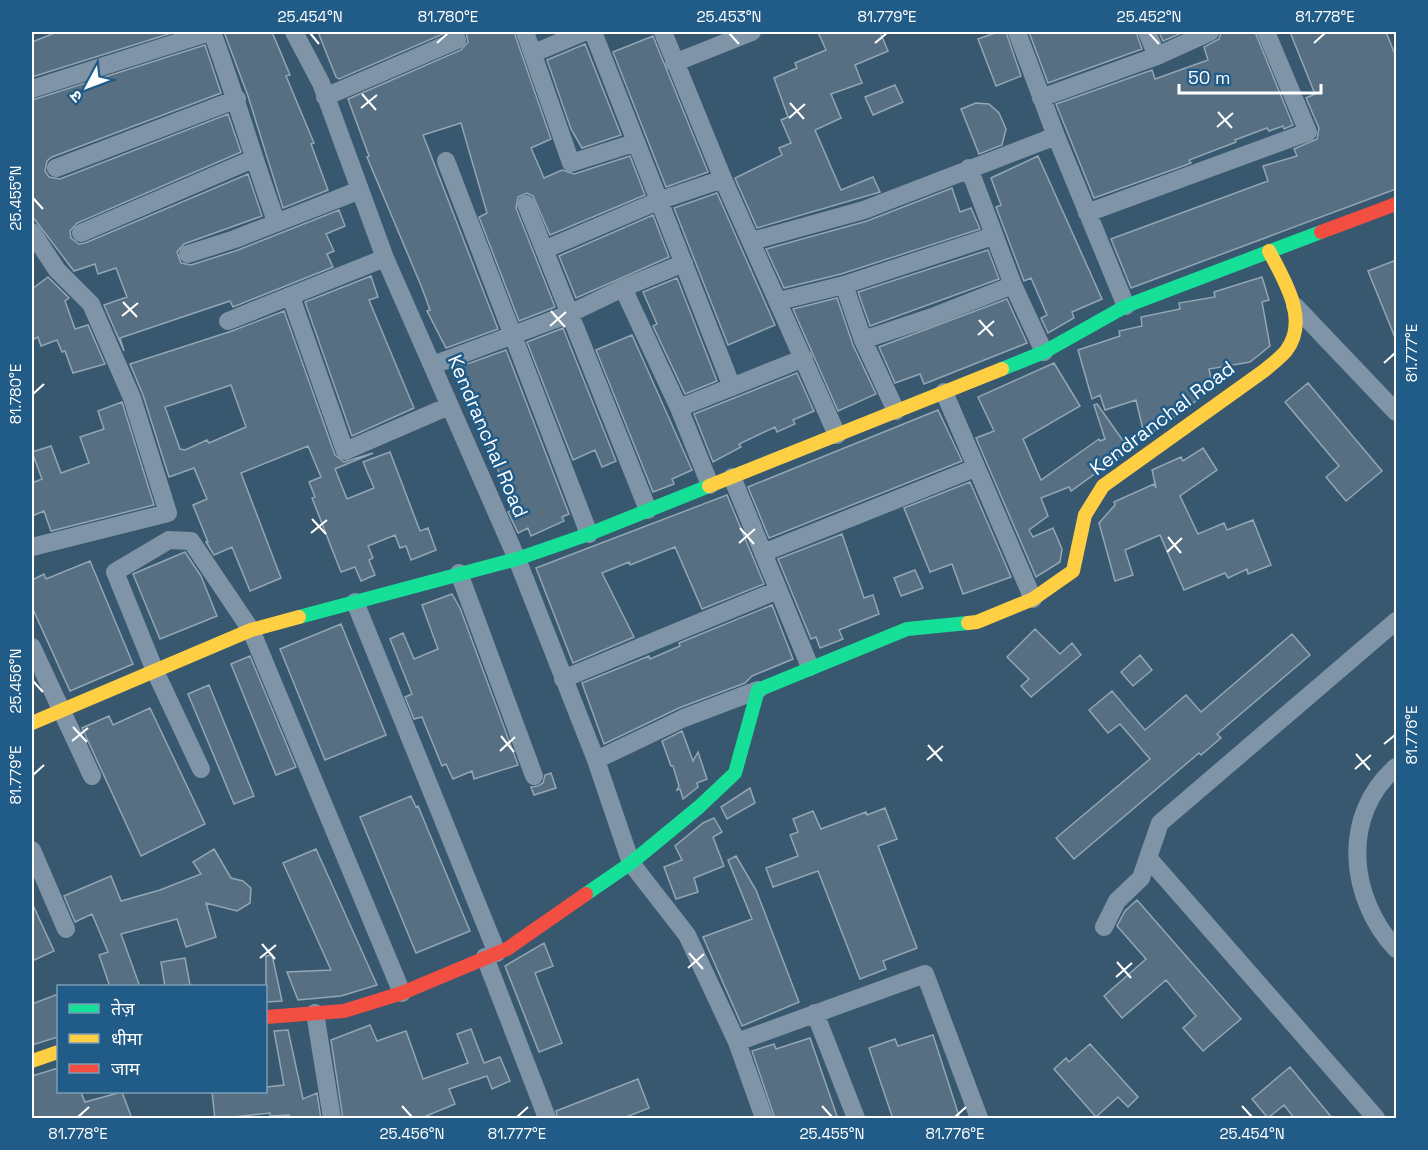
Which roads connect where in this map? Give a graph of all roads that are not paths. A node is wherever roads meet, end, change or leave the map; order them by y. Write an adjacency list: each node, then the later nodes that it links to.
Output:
1 (211, 32): 16 (street); 19 (street)
2 (294, 32): 17 (street, Kendranchal Road)
3 (454, 32): 17 (street)
4 (525, 32): 13 (street)
5 (584, 32): 13 (street)
6 (593, 32): 21 (street)
7 (663, 32): 15 (street)
8 (752, 32): 15 (street)
9 (1017, 32): 18 (street)
10 (1147, 32): 14 (street)
11 (1210, 32): 14 (street)
12 (1266, 32): 31 (street)
13 (534, 52): 21 (street)
14 (1157, 56): 18 (street)
15 (674, 63): 26 (street)
16 (32, 89)
17 (325, 97): 27 (street, Kendranchal Road)
18 (1041, 98): 20 (street)
19 (237, 99): 22 (street); 24 (street)
20 (1056, 136): 25 (street); 31 (street)
21 (634, 143): 28 (street)
22 (253, 159): 32 (street); 34 (street)
23 (446, 161): 51 (street)
24 (56, 168)
25 (969, 168): 35 (street); 36 (street)
26 (723, 179): 28 (street); 36 (street)
27 (360, 190): 32 (street); 40 (street, Kendranchal Road)
28 (658, 201): 37 (street); 41 (street)
29 (526, 204): 37 (street)
30 (1396, 204): 38 (street)
31 (1087, 213): 47 (street)
32 (276, 221): 39 (street)
33 (32, 232): 68 (street)
34 (81, 233)
35 (993, 236): 42 (street); 43 (street)
36 (752, 242): 46 (street)
37 (546, 249): 49 (street)
38 (1269, 251): 47 (street); 48 (street, Kendranchal Road)
39 (188, 254)
40 (385, 258): 45 (street); 55 (street, Kendranchal Road)
41 (684, 263): 44 (street); 56 (street)
42 (844, 285): 46 (street); 52 (street)
43 (1012, 285): 52 (street); 53 (street)
44 (623, 288): 49 (street); 59 (street)
45 (291, 297): 50 (street); 58 (street)
46 (779, 301): 54 (street)
47 (1126, 306): 53 (street)
48 (1295, 306): 61 (street); 73 (street, Kendranchal Road)
49 (569, 314): 51 (street); 66 (street)
50 (228, 321)
51 (512, 335): 55 (street); 67 (street)
52 (863, 340): 60 (street)
53 (1044, 352): 57 (street)
54 (804, 358): 56 (street); 62 (street)
55 (433, 365): 58 (street, Kendranchal Road)
56 (732, 387): 59 (street)
57 (944, 392): 60 (street); 63 (street)
58 (450, 406): 70 (street, Kendranchal Road)
59 (679, 408): 65 (street)
60 (896, 411): 62 (street)
61 (1396, 412)
62 (837, 435): 64 (street)
63 (975, 468): 69 (street); 73 (street)
64 (732, 477): 65 (street); 69 (street)
65 (710, 485): 66 (street)
66 (648, 510): 67 (street)
67 (590, 534): 70 (street)
68 (32, 547)
69 (763, 553): 72 (street)
70 (517, 559): 71 (street); 80 (street, Kendranchal Road)
71 (459, 573): 74 (street); 88 (street)
72 (778, 590): 78 (street); 80 (street)
73 (1033, 599): 78 (street, Kendranchal Road)
74 (355, 602): 76 (street); 95 (street)
75 (1396, 621): 90 (street)
76 (251, 630): 79 (street); 79 (street); 96 (street)
77 (32, 646): 82 (street)
78 (810, 667): 81 (street, Kendranchal Road)
79 (155, 671): 82 (street); 86 (street)
80 (563, 679): 84 (street, Kendranchal Road)
81 (758, 690): 84 (street); 91 (street)
82 (61, 710): 83 (street); 87 (street)
83 (32, 723)
84 (596, 760): 91 (street, Kendranchal Road)
85 (1396, 767): 94 (street)
86 (201, 769)
87 (92, 776)
88 (534, 776)
89 (32, 850): 93 (street)
90 (1149, 859): 92 (street); 108 (street)
91 (631, 863): 95 (street); 100 (street, Kendranchal Road)
92 (1104, 927)
93 (66, 930)
94 (1396, 949)
95 (491, 955): 96 (street); 104 (street)
96 (402, 993): 98 (street)
97 (815, 1012): 100 (street); 106 (street); 107 (street)
98 (315, 1013): 99 (street); 103 (street)
99 (267, 1017)
100 (737, 1042): 105 (street, Kendranchal Road)
101 (57, 1053): 102 (street)
102 (32, 1061)
103 (332, 1119)
104 (547, 1119)
105 (764, 1119)
106 (856, 1119)
107 (979, 1119)
108 (1376, 1119)

